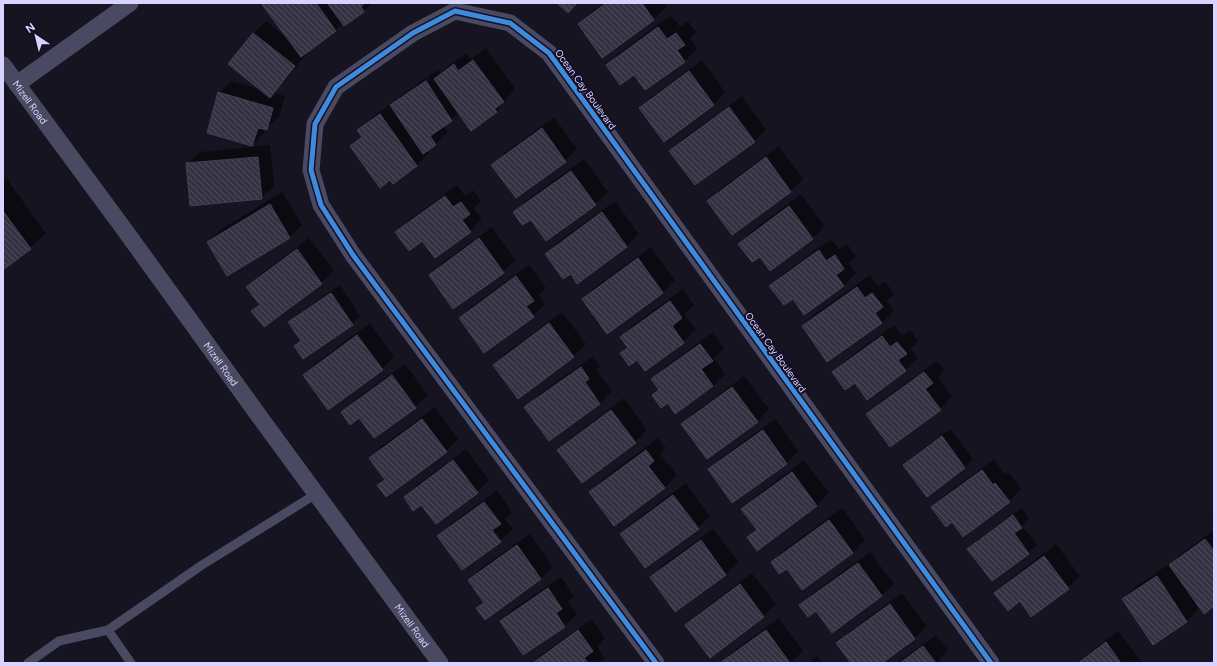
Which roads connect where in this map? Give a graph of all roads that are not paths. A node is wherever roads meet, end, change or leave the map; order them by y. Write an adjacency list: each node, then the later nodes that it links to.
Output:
1 (130, 3): 3 (street)
2 (3, 65): 3 (street, Mizell Road)
3 (17, 84): 4 (street, Mizell Road)
4 (316, 494): 5 (lane); 8 (street, Mizell Road)
5 (108, 630): 6 (lane); 7 (lane)
6 (28, 663)
7 (131, 663)
8 (440, 663)
9 (656, 663): 10 (street, Ocean Cay Boulevard)
10 (991, 663)

